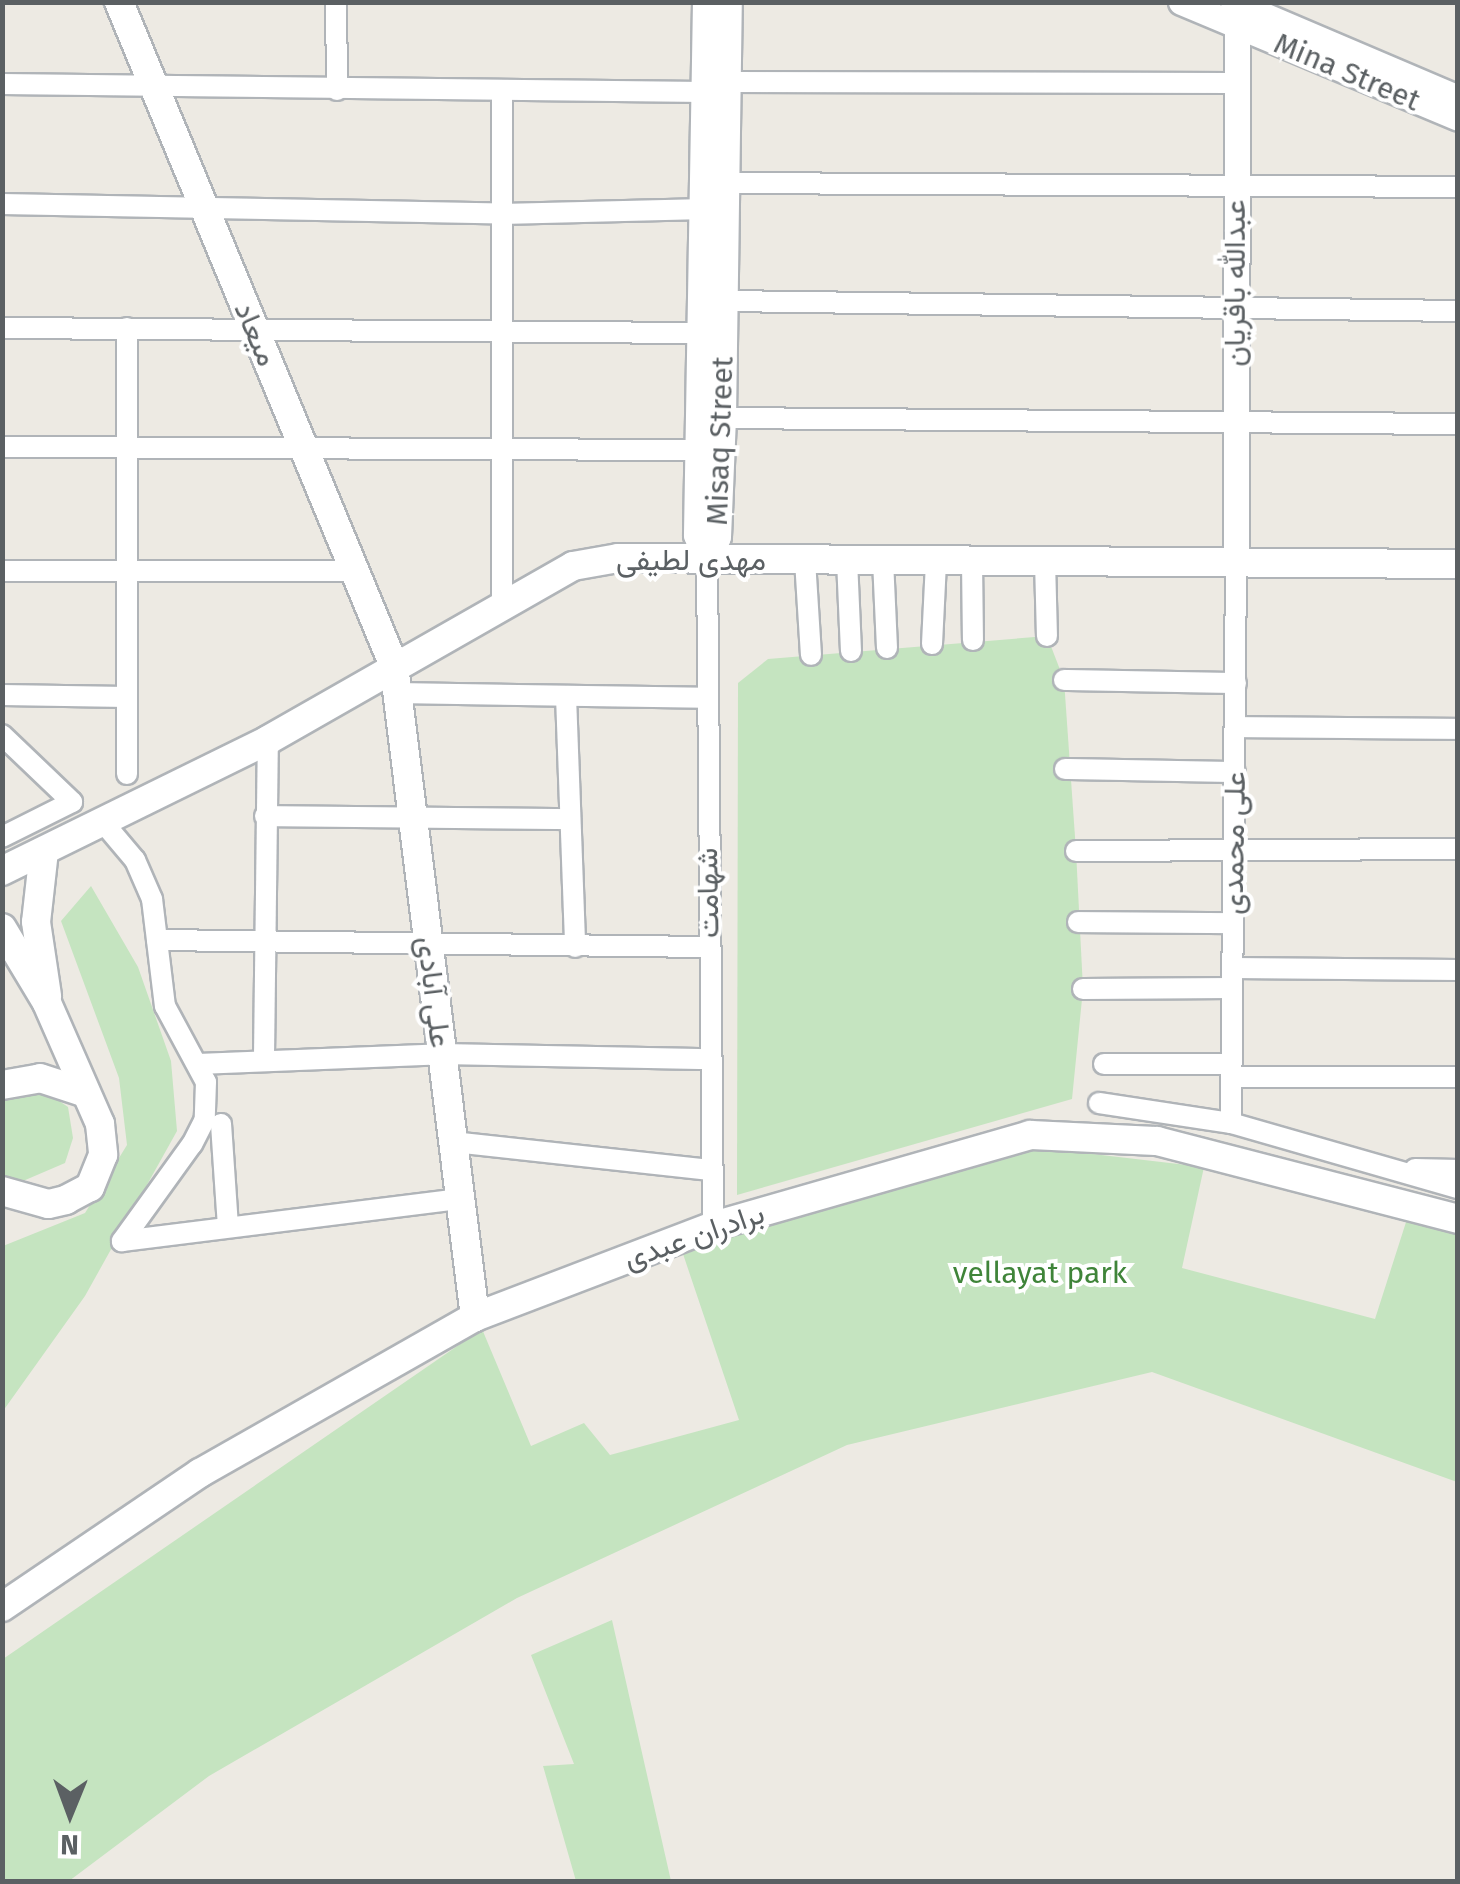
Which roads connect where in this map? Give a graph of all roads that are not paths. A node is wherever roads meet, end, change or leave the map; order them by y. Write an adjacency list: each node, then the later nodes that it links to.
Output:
1 (118, 2): 9 (main road, میعاد)
2 (336, 2): 11 (street)
3 (707, 2): 10 (main road, Misaq Street)
4 (728, 2): 10 (main road, Misaq Street)
5 (1181, 2): 6 (street, Mina Street)
6 (1236, 9): 7 (street, عبدالله باقریان); 13 (street, Mina Street); 14 (street, Mina Street)
7 (1234, 83): 10 (street); 15 (street, عبدالله باقریان)
8 (2, 84): 9 (street)
9 (152, 84): 11 (street); 19 (main road, میعاد)
10 (716, 87): 12 (street); 16 (main road, Misaq Street); 20 (main road, Misaq Street)
11 (337, 90): 12 (street)
12 (502, 91): 21 (street)
13 (1458, 98)
14 (1458, 118)
15 (1235, 182): 16 (street); 17 (street); 23 (street, عبدالله باقریان)
16 (726, 183): 22 (main road, Misaq Street)
17 (1458, 187)
18 (2, 204): 19 (street)
19 (205, 210): 21 (street); 27 (main road, میعاد)
20 (706, 210): 21 (street); 29 (main road, Misaq Street)
21 (501, 214): 28 (street)
22 (725, 301): 23 (street); 30 (main road, Misaq Street)
23 (1235, 306): 24 (street); 31 (street, عبدالله باقریان)
24 (1458, 311)
25 (2, 328): 26 (street)
26 (127, 328): 27 (street); 34 (street)
27 (254, 328): 28 (street); 36 (main road, میعاد)
28 (498, 328): 29 (street); 37 (street)
29 (706, 333): 35 (main road, Misaq Street)
30 (722, 418): 31 (street); 38 (main road, Misaq Street)
31 (1236, 421): 32 (street); 45 (street, عبدالله باقریان)
32 (1458, 424)
33 (2, 447): 34 (street)
34 (127, 448): 36 (street); 48 (street)
35 (701, 450): 37 (street); 38 (main road, Misaq Street)
36 (305, 451): 37 (street); 49 (main road, میعاد)
37 (498, 451): 50 (street)
38 (707, 560): 39 (main road, مهدی لطیفی); 50 (main road, مهدی لطیفی); 63 (street, شهامت)
39 (805, 560): 40 (main road, مهدی لطیفی); 56 (street)
40 (847, 560): 41 (main road, مهدی لطیفی); 55 (street)
41 (883, 560): 42 (main road, مهدی لطیفی); 54 (street)
42 (936, 561): 43 (main road, مهدی لطیفی); 53 (street)
43 (972, 561): 44 (main road, مهدی لطیفی); 52 (street)
44 (1045, 562): 45 (main road, مهدی لطیفی); 51 (street)
45 (1236, 562): 46 (main road, مهدی لطیفی); 59 (street, علی محمدی)
46 (1458, 564)
47 (2, 571): 48 (street)
48 (127, 571): 49 (street); 62 (street)
49 (350, 571): 57 (main road, میعاد)
50 (502, 603): 57 (main road, مهدی لطیفی)
51 (1047, 636)
52 (973, 640)
53 (932, 644)
54 (887, 648)
55 (851, 651)
56 (812, 655)
57 (395, 679): 61 (street); 67 (main road, مهدی لطیفی); 72 (main road, علی آبادی)
58 (1064, 680): 59 (street)
59 (1236, 683): 64 (street, علی محمدی)
60 (2, 696): 62 (street)
61 (566, 696): 63 (street); 74 (street)
62 (127, 697): 71 (street)
63 (704, 698): 89 (street, شهامت)
64 (1236, 728): 65 (street); 70 (street, علی محمدی)
65 (1458, 729)
66 (2, 735): 68 (street)
67 (268, 740): 73 (street); 75 (main road, مهدی لطیفی)
68 (11, 752): 76 (street)
69 (1065, 769): 70 (street)
70 (1235, 772): 78 (street, علی محمدی)
71 (127, 774)
72 (412, 815): 73 (street); 74 (street); 87 (main road, علی آبادی)
73 (265, 816): 86 (street)
74 (570, 819): 88 (street)
75 (102, 820): 79 (main road, مهدی لطیفی); 85 (street)
76 (2, 837)
77 (1458, 849): 78 (street)
78 (1234, 850): 80 (street); 83 (street, علی محمدی)
79 (44, 851): 81 (main road, مهدی لطیفی); 93 (main road)
80 (1076, 851)
81 (2, 871)
82 (1078, 922): 83 (street)
83 (1233, 923): 91 (street, علی محمدی)
84 (2, 928): 93 (main road)
85 (157, 940): 86 (street); 97 (street)
86 (264, 941): 87 (street); 95 (street)
87 (428, 945): 88 (street); 94 (main road, علی آبادی)
88 (575, 947): 89 (street)
89 (709, 948): 96 (street, شهامت)
90 (1458, 970): 91 (street)
91 (1232, 978): 92 (street); 99 (street, علی محمدی)
92 (1083, 988)
93 (48, 1003): 102 (main road)
94 (442, 1054): 95 (street); 96 (street); 106 (main road, علی آبادی)
95 (264, 1057): 97 (street)
96 (709, 1059): 107 (street, شهامت)
97 (198, 1064): 117 (street)
98 (1104, 1064): 99 (street)
99 (1231, 1071): 100 (street); 104 (street, علی محمدی)
100 (1458, 1077)
101 (2, 1086): 102 (main road)
102 (86, 1093): 113 (main road)
103 (1099, 1103): 104 (street)
104 (1231, 1123): 108 (street)
105 (221, 1124): 117 (street)
106 (453, 1142): 107 (street); 112 (main road, علی آبادی)
107 (709, 1170): 116 (street, شهامت)
108 (1391, 1170): 109 (street); 110 (street)
109 (1458, 1170)
110 (1458, 1188)
111 (2, 1191): 113 (main road)
112 (460, 1199): 117 (street); 118 (main road, علی آبادی)
113 (48, 1204): 114 (main road)
114 (2, 1208)
115 (1458, 1219): 116 (main road, برادران عبدی)
116 (713, 1226): 118 (main road, برادران عبدی)
117 (228, 1227)
118 (475, 1317): 119 (main road, برادران عبدی)
119 (2, 1608)

